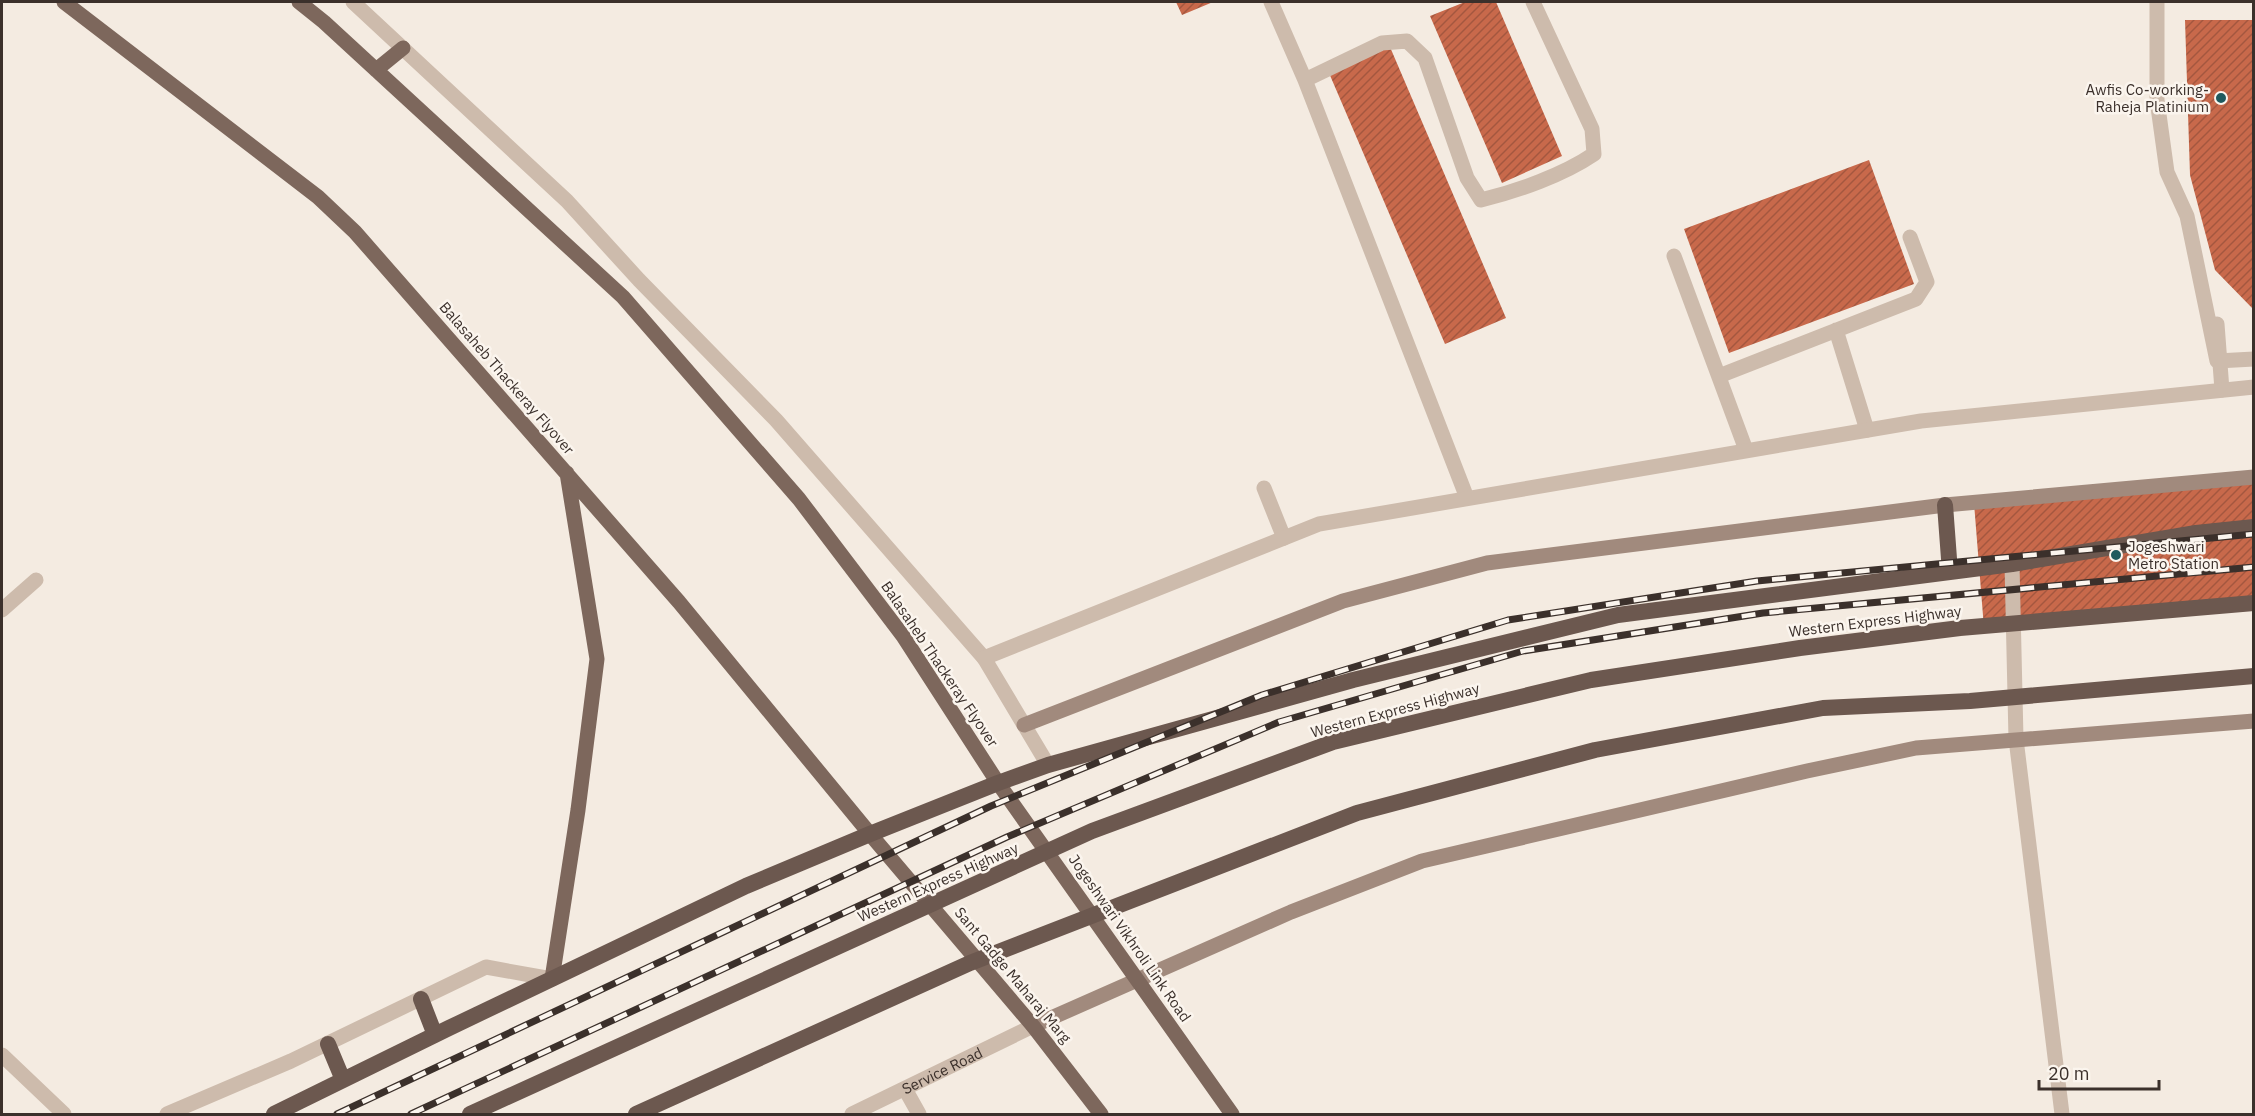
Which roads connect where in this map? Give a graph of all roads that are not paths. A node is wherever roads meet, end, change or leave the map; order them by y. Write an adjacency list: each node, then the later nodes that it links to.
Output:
1 (64, 2): 20 (main road, Balasaheb Thackeray Flyover)
2 (299, 2): 8 (main road, Balasaheb Thackeray Flyover)
3 (353, 2): 7 (street)
4 (1271, 2): 9 (street)
5 (1533, 2): 9 (street)
6 (2157, 2): 14 (street)
7 (403, 48): 8 (main road); 32 (street)
8 (376, 70): 38 (main road, Balasaheb Thackeray Flyover)
9 (1305, 80): 23 (street)
10 (1910, 237): 12 (street)
11 (1674, 256): 15 (street)
12 (1836, 330): 15 (street); 18 (street)
13 (2253, 359): 14 (street)
14 (2217, 361): 17 (street)
15 (1719, 376): 19 (street)
16 (2253, 387): 17 (street)
17 (2223, 390): 18 (street)
18 (1866, 430): 19 (street)
19 (1746, 450): 23 (street)
20 (567, 474): 39 (main road, Balasaheb Thackeray Flyover); 41 (main road)
21 (2253, 477): 24 (main road)
22 (1264, 488): 26 (street)
23 (1467, 498): 26 (street)
24 (1946, 505): 28 (highway); 35 (main road)
25 (2253, 527): 27 (highway)
26 (1284, 538): 32 (street)
27 (2012, 564): 28 (highway); 36 (street)
28 (1950, 572): 37 (highway)
29 (36, 580): 31 (street)
30 (2253, 603): 52 (highway, Western Express Highway, bridge)
31 (2, 610)
32 (984, 658): 35 (street)
33 (2253, 676): 53 (highway, bridge)
34 (2253, 721): 36 (main road)
35 (1024, 725): 37 (street)
36 (2016, 739): 40 (main road); 58 (street)
37 (1048, 765): 38 (highway)
38 (998, 783): 39 (highway); 40 (main road, Jogeshwari Vikhroli Link Road)
39 (870, 834): 41 (highway); 43 (main road, Sant Gadge Maharaj Marg)
40 (1137, 978): 43 (main road); 57 (main road, Jogeshwari Vikhroli Link Road)
41 (552, 979): 42 (street); 44 (highway)
42 (421, 999): 44 (highway); 45 (street)
43 (1033, 1026): 48 (street, Service Road); 56 (main road, Sant Gadge Maharaj Marg)
44 (435, 1035): 47 (highway)
45 (328, 1044): 47 (highway); 50 (street)
46 (2, 1055): 49 (street)
47 (343, 1080): 51 (highway)
48 (905, 1089): 54 (street, Service Road); 55 (street)
49 (64, 1114)
50 (166, 1114)
51 (274, 1114)
52 (471, 1114)
53 (636, 1114)
54 (852, 1114)
55 (919, 1114)
56 (1101, 1114)
57 (1232, 1114)
58 (2062, 1114)

